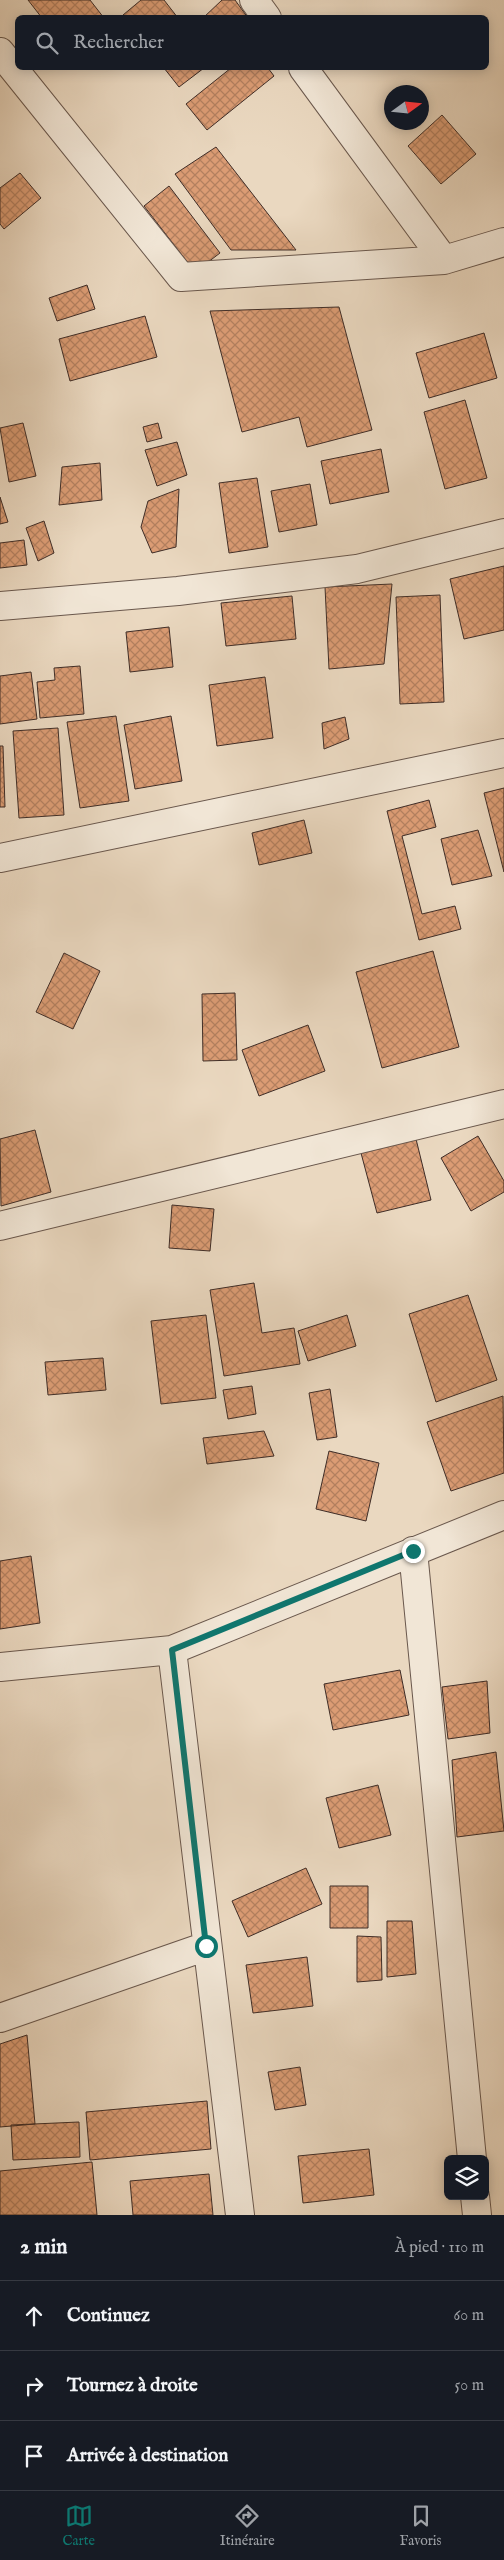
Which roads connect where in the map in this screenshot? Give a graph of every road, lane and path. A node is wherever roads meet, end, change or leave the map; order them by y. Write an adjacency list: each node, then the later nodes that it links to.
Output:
1 (254, 0): 2 (street)
2 (265, 15)
3 (0, 52): 6 (street)
4 (304, 70): 6 (street)
5 (504, 242): 6 (street)
6 (444, 260)
7 (504, 533): 8 (street)
8 (0, 606)
9 (504, 754): 10 (street)
10 (0, 858)
11 (504, 1104): 12 (street)
12 (0, 1226)
13 (504, 1515): 14 (street)
14 (413, 1551): 15 (street); 19 (street)
15 (172, 1650): 16 (street); 17 (street)
16 (0, 1667)
17 (206, 1946): 18 (street); 21 (street)
18 (0, 2018)
19 (472, 2155)
20 (475, 2200): 22 (street)
21 (240, 2215)
22 (477, 2215)

